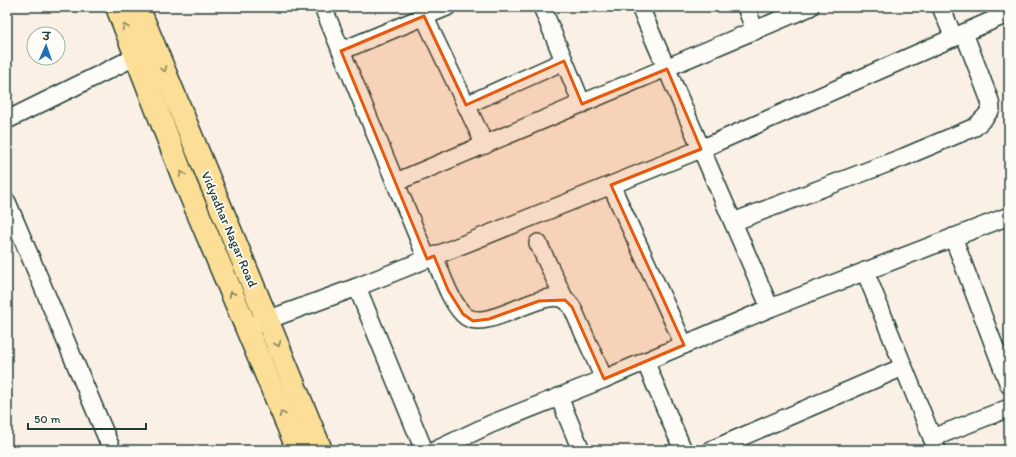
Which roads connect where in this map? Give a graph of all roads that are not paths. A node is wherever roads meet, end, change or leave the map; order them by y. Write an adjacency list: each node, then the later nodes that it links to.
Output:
1 (117, 7): 15 (main road, Vidyadhar Nagar Road, one-way to 1)
2 (138, 7): 15 (main road, Vidyadhar Nagar Road)
3 (323, 7): 14 (street)
4 (447, 7): 11 (street)
5 (542, 7): 16 (street)
6 (640, 7): 17 (street)
7 (746, 7): 12 (street)
8 (810, 7): 12 (street)
9 (941, 7): 13 (street)
10 (1009, 13): 13 (street)
11 (424, 16): 14 (street); 19 (street)
12 (755, 30): 17 (street)
13 (959, 36): 22 (street); 27 (street)
14 (341, 51): 23 (street)
15 (146, 52): 20 (street); 35 (main road, Vidyadhar Nagar Road, one-way to 35); 36 (main road, Vidyadhar Nagar Road, one-way to 15)
16 (564, 61): 18 (street); 19 (street)
17 (666, 69): 18 (street); 22 (street)
18 (582, 104): 21 (street)
19 (466, 105): 21 (street)
20 (7, 120)
21 (485, 145): 23 (street)
22 (701, 149): 24 (street); 27 (street)
23 (396, 182): 30 (street)
24 (611, 185): 30 (street); 37 (street)
25 (7, 202): 45 (street)
26 (1009, 216): 28 (street)
27 (733, 222): 34 (street)
28 (953, 238): 31 (street); 41 (street)
29 (538, 243): 33 (street)
30 (431, 257): 32 (street); 33 (street)
31 (865, 271): 34 (street); 39 (street)
32 (357, 287): 35 (street); 48 (street)
33 (565, 300): 40 (street)
34 (770, 308): 37 (street)
35 (268, 319): 36 (street); 47 (main road, Vidyadhar Nagar Road, one-way to 47)
36 (246, 329): 46 (main road, Vidyadhar Nagar Road, one-way to 36)
37 (684, 345): 38 (street)
38 (645, 361): 40 (street); 50 (street)
39 (903, 367): 44 (street); 51 (street)
40 (604, 379): 42 (street)
41 (1009, 385)
42 (559, 397): 48 (street); 49 (street)
43 (1009, 408): 44 (street)
44 (934, 444)
45 (112, 450)
46 (298, 450)
47 (321, 450)
48 (434, 450)
49 (581, 450)
50 (683, 450)
51 (711, 450)

